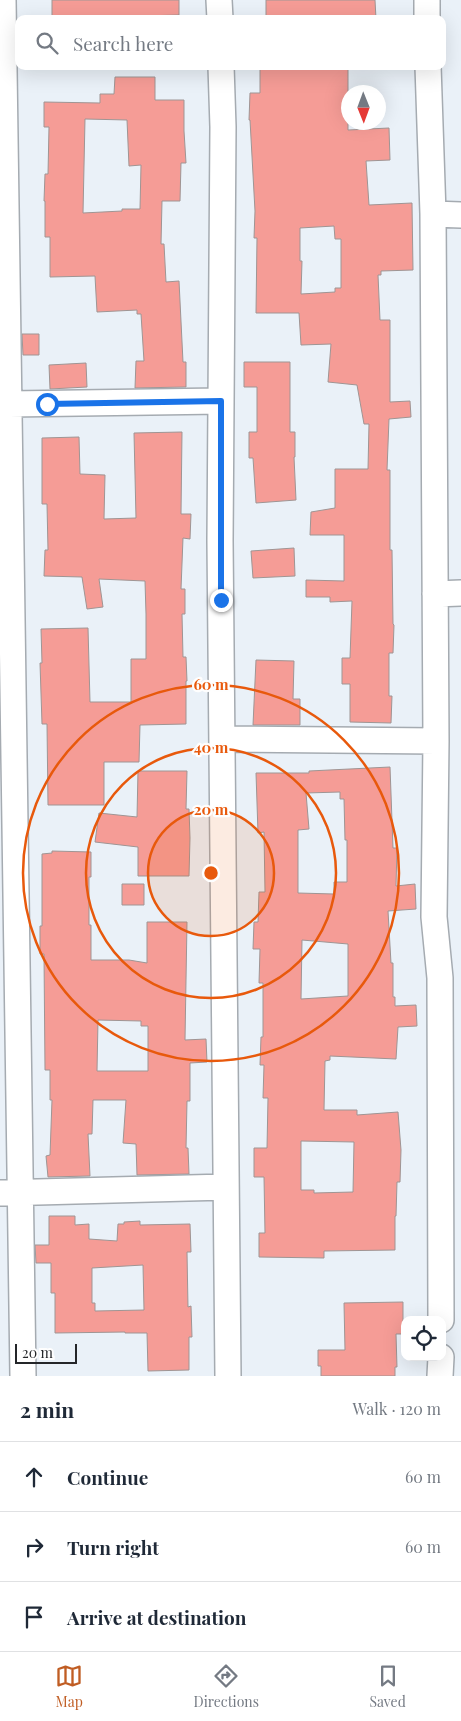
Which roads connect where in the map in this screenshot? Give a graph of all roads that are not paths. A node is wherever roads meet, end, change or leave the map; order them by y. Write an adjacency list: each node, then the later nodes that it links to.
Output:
1 (3, 0): 11 (street)
2 (219, 0): 4 (street)
3 (427, 0): 5 (street)
4 (220, 15)
5 (427, 15)
6 (221, 70): 10 (street)
7 (428, 70): 8 (street)
8 (433, 214): 9 (street); 14 (street)
9 (461, 215)
10 (221, 401): 11 (street); 15 (street)
11 (9, 404): 12 (street)
12 (6, 582): 18 (street)
13 (461, 593): 14 (street)
14 (435, 594): 16 (street)
15 (222, 739): 16 (street); 17 (street)
16 (436, 742): 19 (street)
17 (226, 1187): 18 (street); 22 (street)
18 (10, 1193): 21 (street)
19 (441, 1316)
20 (440, 1361): 23 (street)
21 (22, 1376)
22 (228, 1376)
23 (440, 1376)

